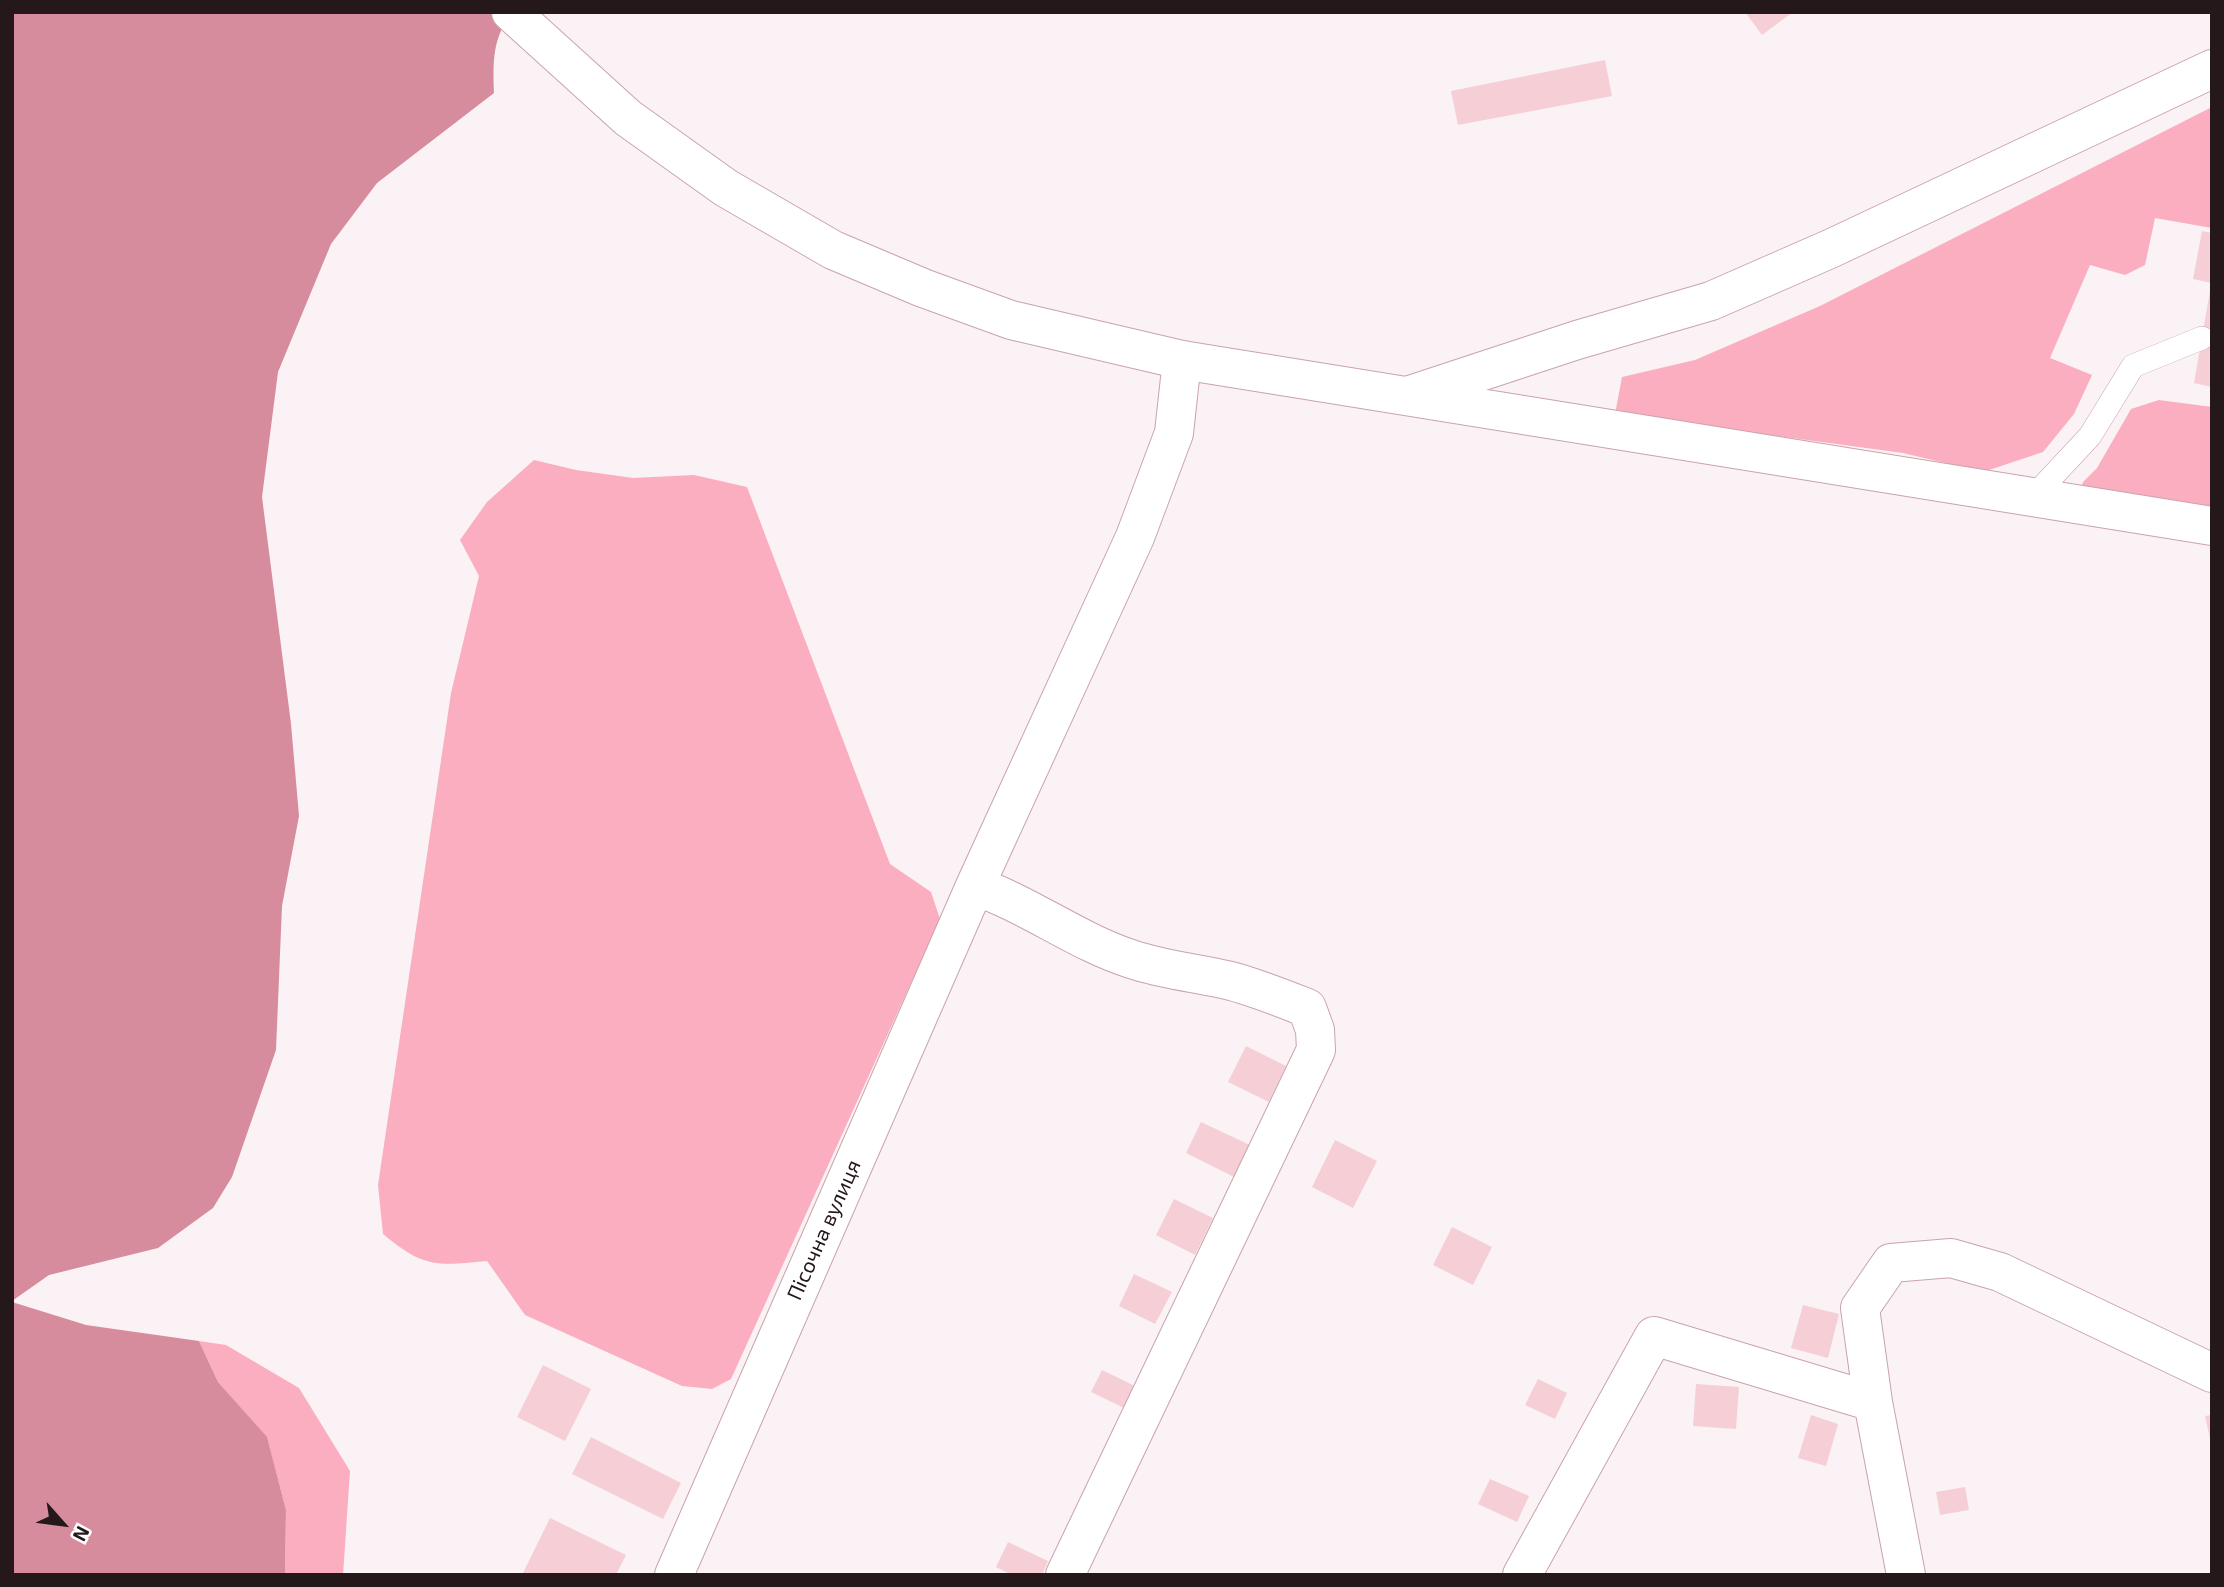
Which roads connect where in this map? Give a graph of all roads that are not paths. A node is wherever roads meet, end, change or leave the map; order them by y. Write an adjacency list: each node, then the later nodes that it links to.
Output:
1 (514, 15): 4 (street)
2 (2212, 69): 5 (street)
3 (2202, 338): 6 (lane)
4 (1182, 360): 5 (street); 8 (street, Пісочна вулиця)
5 (1410, 396): 6 (street)
6 (2032, 497): 7 (street)
7 (2212, 526)
8 (975, 886): 11 (street, Пісочна вулиця); 12 (street)
9 (2212, 1373): 10 (street)
10 (1873, 1402): 13 (street); 14 (street)
11 (674, 1575)
12 (1065, 1575)
13 (1522, 1575)
14 (1906, 1575)

